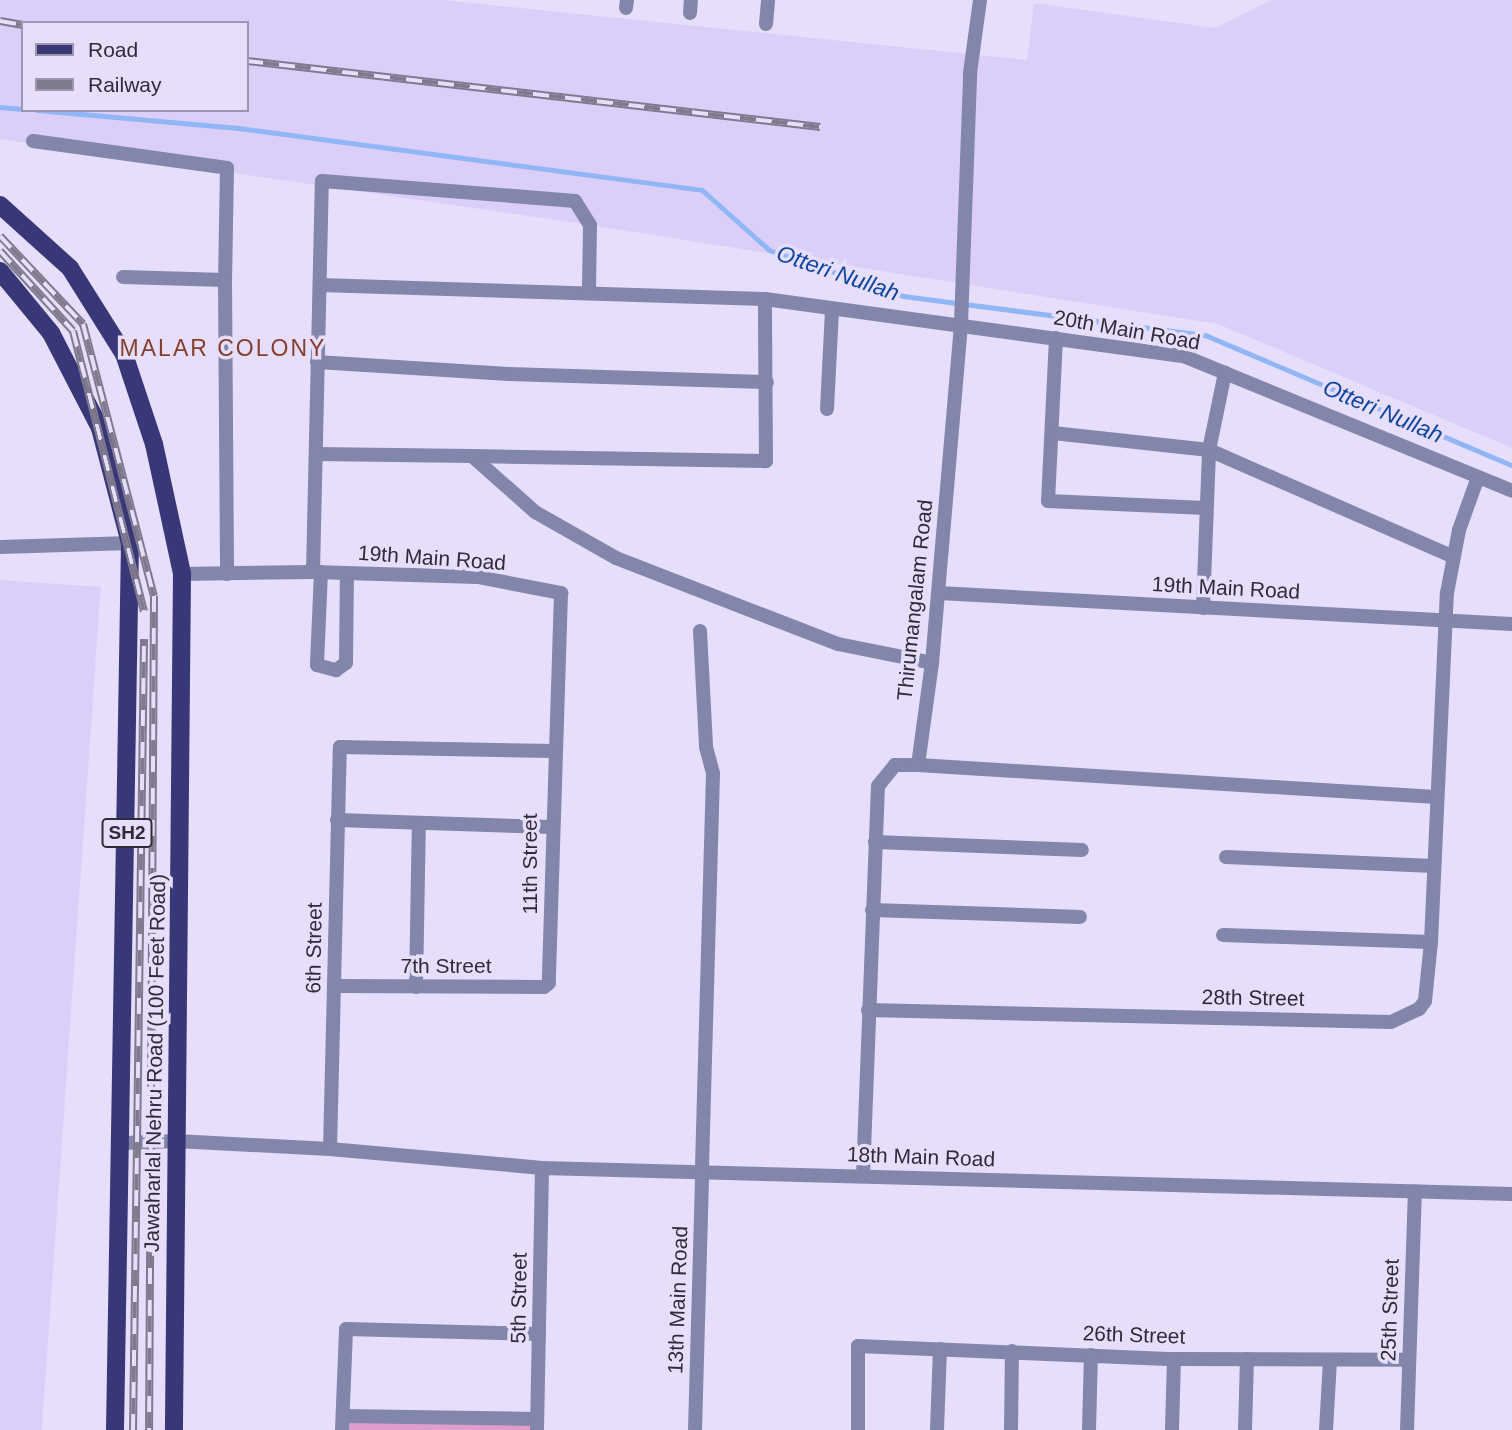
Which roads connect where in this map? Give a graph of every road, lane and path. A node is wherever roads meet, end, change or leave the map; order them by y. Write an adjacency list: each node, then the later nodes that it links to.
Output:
1 (768, 0): 3 (street)
2 (980, 0): 13 (street, Thirumangalam Road)
3 (766, 24)
4 (33, 141): 8 (street)
5 (0, 205): 32 (main road, Jawaharlal Nehru Road (100 Feet Road) / SH2)
6 (0, 271): 26 (main road, Jawaharlal Nehru Road (100 Feet Road) / SH2)
7 (123, 277): 8 (street)
8 (225, 280): 30 (street)
9 (320, 285): 10 (street, 20th Main Road); 10 (street); 15 (street)
10 (589, 292): 11 (street, 20th Main Road)
11 (765, 299): 12 (street, 20th Main Road); 17 (street)
12 (832, 311): 13 (street, 20th Main Road); 18 (street)
13 (961, 324): 14 (street, 20th Main Road); 33 (street, Thirumangalam Road)
14 (1056, 338): 16 (street, 20th Main Road); 19 (street)
15 (317, 362): 17 (street); 21 (street)
16 (1225, 373): 20 (street); 23 (street, 20th Main Road)
17 (767, 382): 22 (street)
18 (827, 409)
19 (1053, 433): 20 (street); 25 (street)
20 (1209, 450): 25 (street); 28 (street)
21 (316, 454): 22 (street); 29 (street)
22 (472, 456): 38 (street)
23 (1478, 477): 24 (street, 20th Main Road); 28 (street, 28th Street)
24 (1512, 491)
25 (1206, 508): 34 (street)
26 (130, 543): 27 (street); 58 (main road, Jawaharlal Nehru Road (100 Feet Road) / SH2)
27 (0, 547)
28 (1452, 556): 35 (street, 28th Street)
29 (317, 572): 30 (street, 19th Main Road); 31 (street, 19th Main Road); 31 (street)
30 (227, 573): 32 (street, 19th Main Road)
31 (347, 573): 39 (street, 19th Main Road)
32 (183, 574): 57 (main road, Jawaharlal Nehru Road (100 Feet Road) / SH2)
33 (939, 593): 34 (street, 19th Main Road); 38 (street, Thirumangalam Road)
34 (1203, 608): 35 (street, 19th Main Road)
35 (1446, 621): 36 (street, 19th Main Road); 41 (street, 28th Street)
36 (1512, 624)
37 (700, 631): 61 (street, 13th Main Road)
38 (932, 663): 40 (street, Thirumangalam Road)
39 (554, 751): 42 (street, 6th Street); 44 (street, 11th Street)
40 (918, 765): 41 (street); 45 (street)
41 (1436, 797): 48 (street, 28th Street)
42 (337, 820): 43 (street); 54 (street, 6th Street)
43 (419, 823): 44 (street); 55 (street)
44 (551, 827): 53 (street, 11th Street)
45 (875, 842): 46 (street); 49 (street)
46 (1082, 850)
47 (1226, 857): 48 (street)
48 (1434, 866): 52 (street, 28th Street)
49 (872, 910): 50 (street); 56 (street)
50 (1080, 917)
51 (1223, 935): 52 (street)
52 (1432, 942): 56 (street, 28th Street)
53 (552, 977): 55 (street, 7th Street)
54 (335, 986): 55 (street, 7th Street); 59 (street, 6th Street)
55 (416, 987)
56 (868, 1010): 62 (street)
57 (176, 1141): 58 (street, 18th Main Road); 59 (street, 18th Main Road); 76 (main road, Jawaharlal Nehru Road (100 Feet Road) / SH2)
58 (123, 1143): 75 (main road, Jawaharlal Nehru Road (100 Feet Road) / SH2)
59 (330, 1149): 60 (street, 18th Main Road)
60 (542, 1168): 61 (street, 18th Main Road); 65 (street, 5th Street)
61 (702, 1172): 62 (street, 18th Main Road); 77 (street, 13th Main Road)
62 (863, 1176): 63 (street, 18th Main Road)
63 (1415, 1191): 64 (street, 18th Main Road); 72 (street, 25th Street)
64 (1512, 1194)
65 (539, 1334): 73 (street); 74 (street, 5th Street)
66 (940, 1349): 67 (street, 26th Street); 78 (street, 26th Street); 79 (street)
67 (1012, 1351): 68 (street, 26th Street); 80 (street)
68 (1091, 1355): 69 (street, 26th Street); 81 (street)
69 (1174, 1359): 70 (street, 26th Street); 82 (street)
70 (1247, 1359): 71 (street, 26th Street); 83 (street)
71 (1330, 1360): 72 (street, 26th Street); 84 (street)
72 (1409, 1360): 85 (street, 25th Street)
73 (343, 1423): 74 (street)
74 (537, 1424)
75 (115, 1430)
76 (174, 1430)
77 (695, 1430)
78 (858, 1430)
79 (937, 1430)
80 (1011, 1430)
81 (1089, 1430)
82 (1172, 1430)
83 (1245, 1430)
84 (1326, 1430)
85 (1407, 1430)

